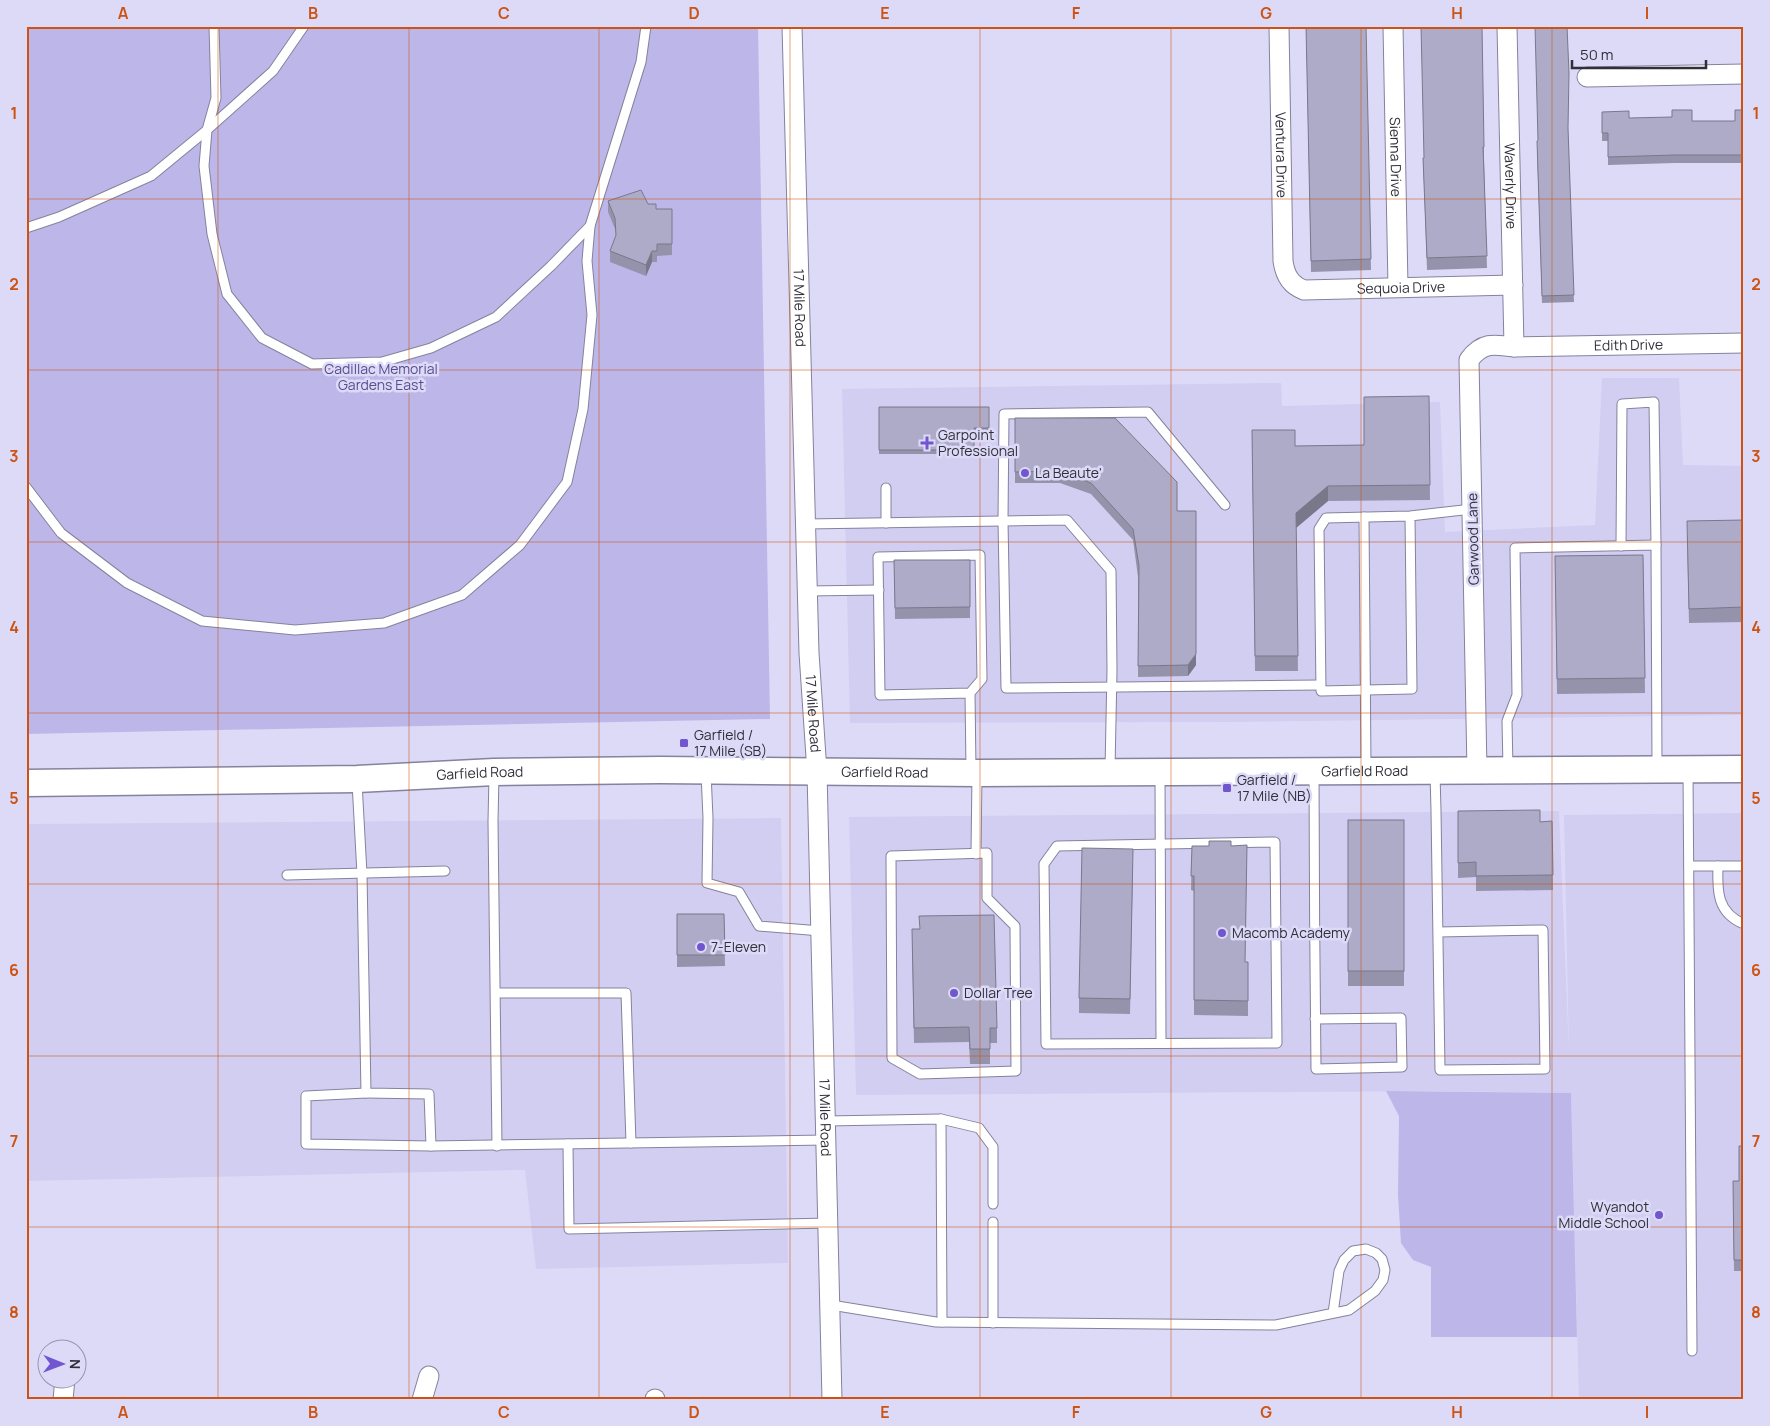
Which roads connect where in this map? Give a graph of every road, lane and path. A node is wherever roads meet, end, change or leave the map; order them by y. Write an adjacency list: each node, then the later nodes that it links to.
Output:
1 (214, 26): 10 (lane)
2 (304, 26): 10 (lane)
3 (646, 26): 11 (lane)
4 (792, 26): 26 (street, 17 Mile Road)
5 (1279, 26): 13 (street, Ventura Drive)
6 (1393, 26): 15 (street, Sienna Drive)
7 (1507, 26): 14 (street, Waverly Drive)
8 (1744, 74): 9 (street)
9 (1587, 77)
10 (207, 130): 11 (lane); 12 (lane)
11 (590, 226): 18 (lane)
12 (26, 228)
13 (1291, 282): 15 (street, Sequoia Drive)
14 (1513, 286): 15 (street, Sequoia Drive); 17 (street, Waverly Drive)
15 (1398, 288)
16 (1744, 343): 17 (street, Edith Drive)
17 (1514, 347): 21 (street, Garwood Lane)
18 (26, 487)
19 (886, 488): 25 (lane)
20 (1225, 505): 24 (lane)
21 (1472, 510): 22 (lane); 41 (street, Garwood Lane)
22 (1410, 516): 23 (lane); 33 (lane)
23 (1364, 517): 31 (lane); 33 (lane)
24 (1003, 521): 25 (lane); 32 (lane); 32 (lane)
25 (886, 523): 26 (lane)
26 (805, 524): 30 (street, 17 Mile Road)
27 (1620, 546): 28 (lane); 28 (lane); 42 (lane)
28 (1656, 546): 35 (lane)
29 (879, 590): 30 (lane); 34 (lane); 34 (lane)
30 (807, 591): 45 (street, 17 Mile Road)
31 (1320, 685): 32 (lane); 33 (lane)
32 (1112, 688): 46 (lane)
33 (1366, 690): 39 (lane)
34 (970, 693): 48 (lane)
35 (1657, 769): 36 (main road, Garfield Road); 42 (main road, Garfield Road)
36 (1688, 769): 37 (main road, Garfield Road); 53 (lane)
37 (1744, 769)
38 (1314, 770): 39 (main road, Garfield Road); 47 (main road, Garfield Road); 63 (lane)
39 (1366, 770): 40 (main road, Garfield Road)
40 (1435, 770): 41 (main road, Garfield Road); 61 (lane)
41 (1477, 770): 42 (main road, Garfield Road)
42 (1508, 770)
43 (706, 771): 44 (main road, Garfield Road); 45 (main road, Garfield Road); 60 (lane)
44 (494, 772): 49 (main road, Garfield Road); 62 (lane)
45 (817, 772): 48 (main road, Garfield Road); 60 (street, 17 Mile Road)
46 (1110, 772): 47 (main road, Garfield Road); 48 (main road, Garfield Road)
47 (1160, 772): 51 (lane)
48 (974, 773): 52 (lane)
49 (357, 779): 50 (main road, Garfield Road); 57 (lane)
50 (26, 783)
51 (1160, 844): 64 (lane); 64 (lane); 64 (lane)
52 (976, 854): 52 (lane)
53 (1689, 866): 54 (lane); 80 (lane)
54 (1718, 866): 55 (lane); 59 (lane)
55 (1744, 866)
56 (445, 871): 57 (lane)
57 (362, 874): 58 (lane); 65 (lane)
58 (287, 875)
59 (1744, 924)
60 (822, 931): 67 (street, 17 Mile Road)
61 (1438, 932): 61 (lane)
62 (496, 993): 69 (lane); 72 (lane)
63 (1315, 1019): 63 (lane)
64 (1161, 1043)
65 (366, 1093): 71 (lane); 71 (lane)
66 (941, 1119): 67 (lane); 73 (lane); 78 (lane)
67 (826, 1121): 68 (street, 17 Mile Road)
68 (827, 1140): 69 (lane); 75 (street, 17 Mile Road)
69 (631, 1143): 70 (lane)
70 (568, 1144): 72 (lane); 75 (lane)
71 (431, 1146): 72 (lane)
72 (497, 1146)
73 (993, 1204)
74 (993, 1222): 79 (lane)
75 (829, 1223): 76 (street, 17 Mile Road)
76 (831, 1305): 78 (lane); 83 (street, 17 Mile Road)
77 (1333, 1313): 77 (lane); 79 (lane)
78 (942, 1322): 79 (lane)
79 (993, 1323)
80 (1692, 1351)
81 (429, 1376): 82 (street)
82 (422, 1400)
83 (832, 1400)

